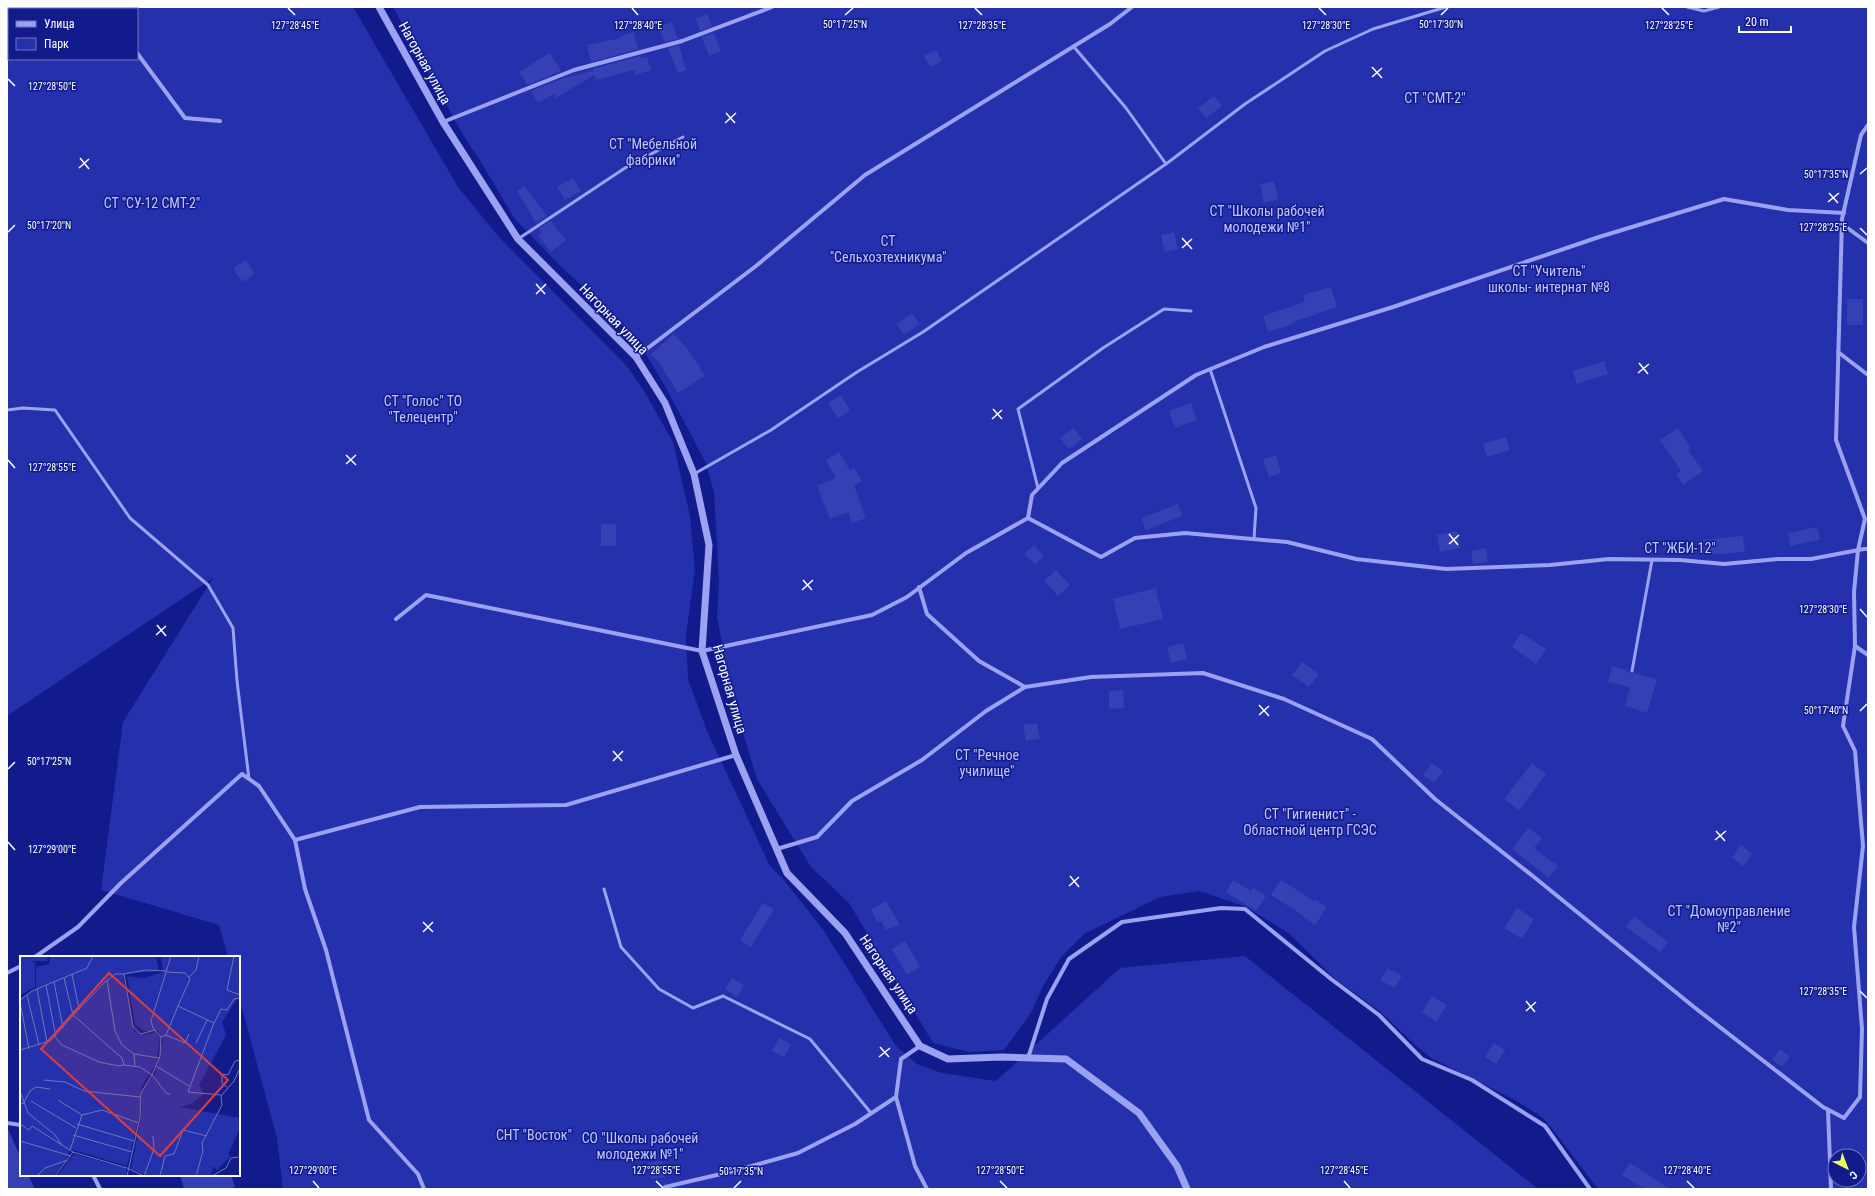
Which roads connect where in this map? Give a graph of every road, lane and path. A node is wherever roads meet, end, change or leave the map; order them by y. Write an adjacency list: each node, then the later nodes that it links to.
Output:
1 (379, 7): 10 (street, Нагорная улица)
2 (772, 7): 10 (street)
3 (1132, 7): 7 (street)
4 (1446, 7): 13 (lane)
5 (1687, 7): 6 (lane)
6 (1718, 7)
7 (1074, 47): 13 (lane); 20 (street)
8 (138, 54): 9 (street)
9 (220, 121)
10 (444, 122): 16 (street, Нагорная улица)
11 (1868, 125): 14 (street)
12 (683, 137): 16 (lane)
13 (1166, 164): 24 (lane)
14 (1844, 213): 15 (street); 21 (street)
15 (1842, 224): 17 (street); 19 (street)
16 (518, 240): 20 (street, Нагорная улица)
17 (1868, 243)
18 (1191, 311): 25 (lane)
19 (1838, 352): 22 (street); 29 (street)
20 (636, 356): 24 (street, Нагорная улица)
21 (1210, 369): 25 (street); 27 (lane)
22 (1868, 375)
23 (7, 410): 39 (lane)
24 (694, 474): 34 (street, Нагорная улица)
25 (1038, 488): 26 (street)
26 (1028, 518): 27 (street); 31 (street)
27 (1254, 539): 30 (street)
28 (1868, 549): 29 (street)
29 (1858, 550): 30 (street); 33 (street)
30 (1652, 560): 36 (lane)
31 (919, 587): 34 (street); 37 (street)
32 (396, 619): 34 (street)
33 (1855, 646): 35 (street); 49 (street)
34 (702, 651): 38 (street, Нагорная улица)
35 (1868, 655)
36 (1632, 671)
37 (1025, 687): 41 (street); 49 (street)
38 (736, 755): 40 (street); 41 (street, Нагорная улица)
39 (249, 779): 40 (street); 43 (street)
40 (295, 840): 55 (street)
41 (777, 849): 46 (street, Нагорная улица)
42 (604, 889): 50 (lane)
43 (36, 956)
44 (20, 966): 45 (street)
45 (7, 973)
46 (920, 1046): 47 (street); 48 (street)
47 (1028, 1058): 58 (street); 59 (street)
48 (896, 1098): 50 (street); 57 (street)
49 (1828, 1110): 60 (street)
50 (871, 1113): 56 (street)
51 (7, 1123): 52 (street)
52 (20, 1125)
53 (94, 1176): 54 (street)
54 (100, 1189)
55 (424, 1189)
56 (665, 1189)
57 (927, 1189)
58 (1186, 1189)
59 (1590, 1189)
60 (1831, 1189)

